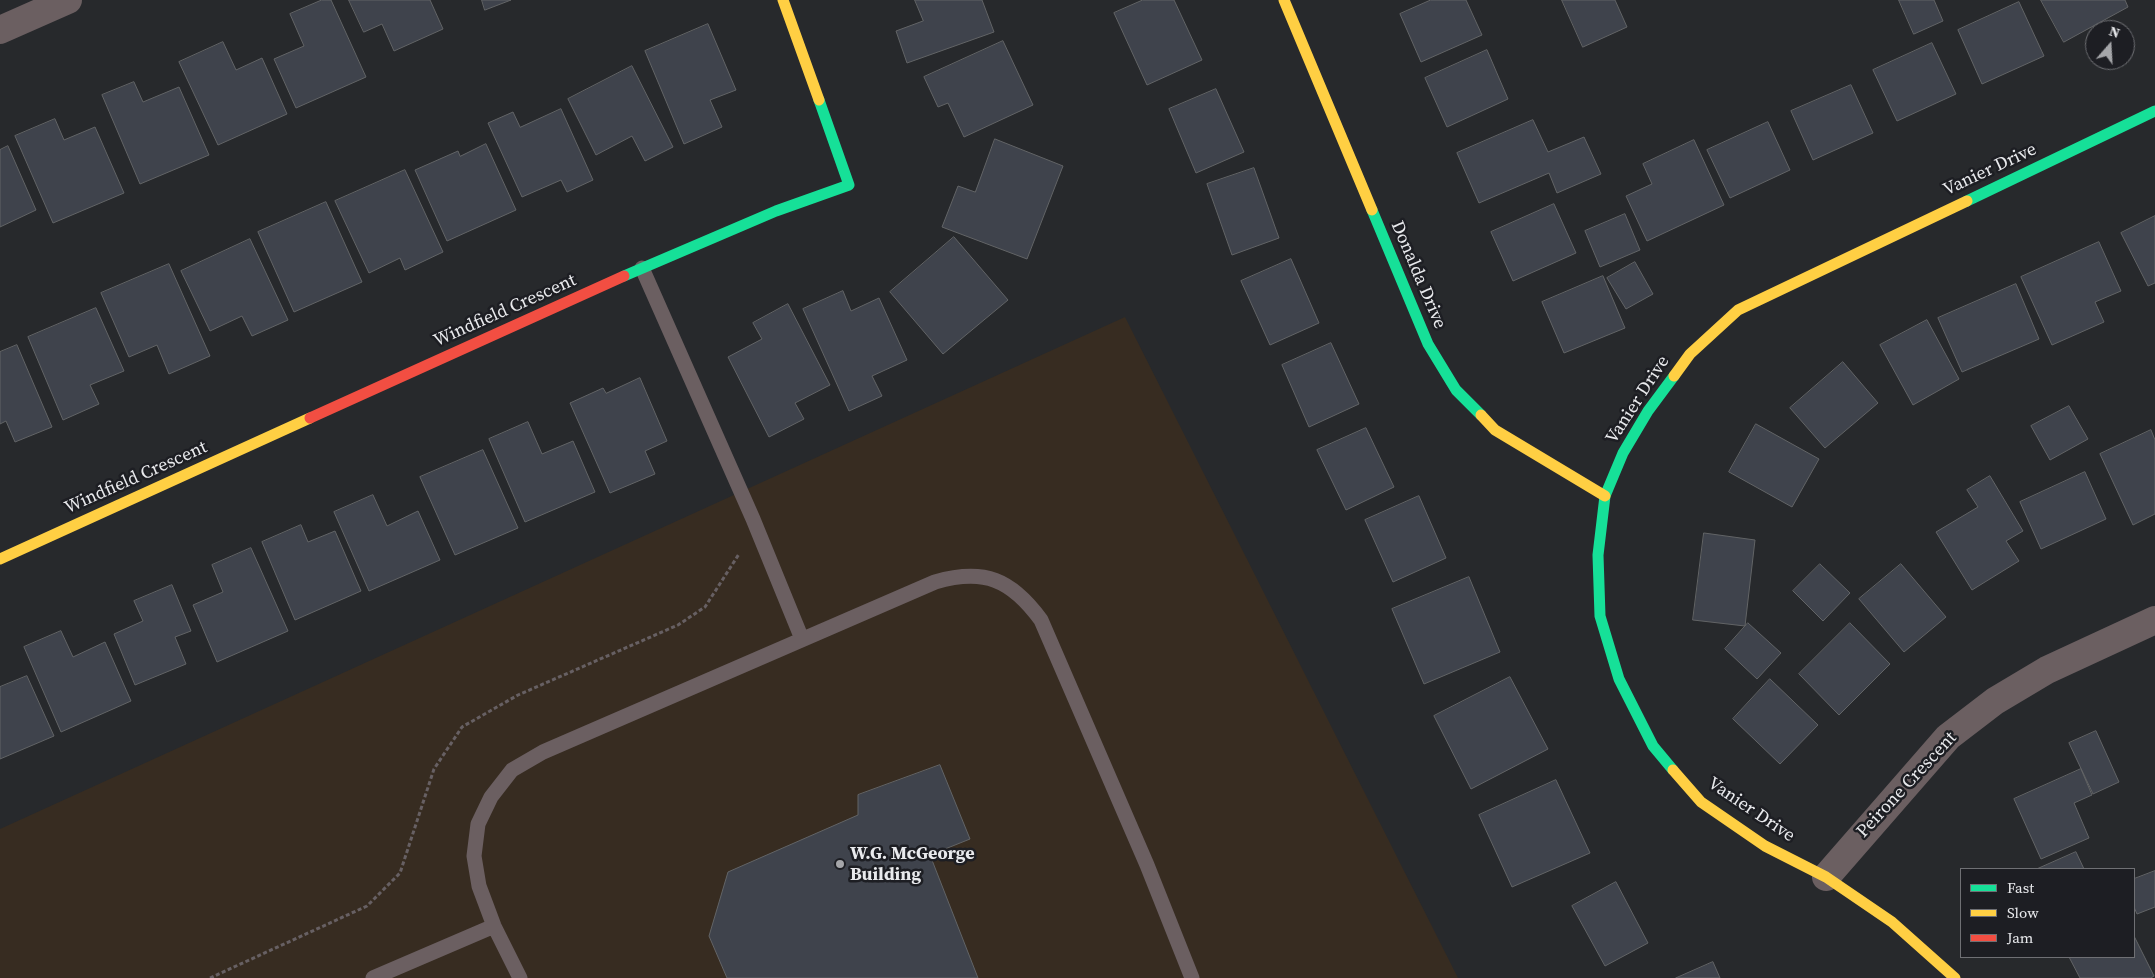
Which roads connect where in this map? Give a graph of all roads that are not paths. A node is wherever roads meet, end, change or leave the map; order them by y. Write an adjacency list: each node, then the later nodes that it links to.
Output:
1 (68, 0): 4 (street)
2 (783, 0): 6 (street, Windfield Crescent)
3 (1284, 0): 7 (street, Donalda Drive)
4 (0, 30)
5 (2155, 111): 7 (street, Vanier Drive)
6 (642, 268): 8 (street, Windfield Crescent); 10 (lane)
7 (1605, 496): 11 (street, Vanier Drive)
8 (0, 559)
9 (2155, 620): 11 (street, Peirone Crescent)
10 (802, 639): 12 (lane); 15 (lane)
11 (1826, 876): 16 (street, Vanier Drive)
12 (494, 926): 13 (lane); 14 (lane)
13 (373, 978)
14 (520, 978)
15 (1192, 978)
16 (1955, 978)

